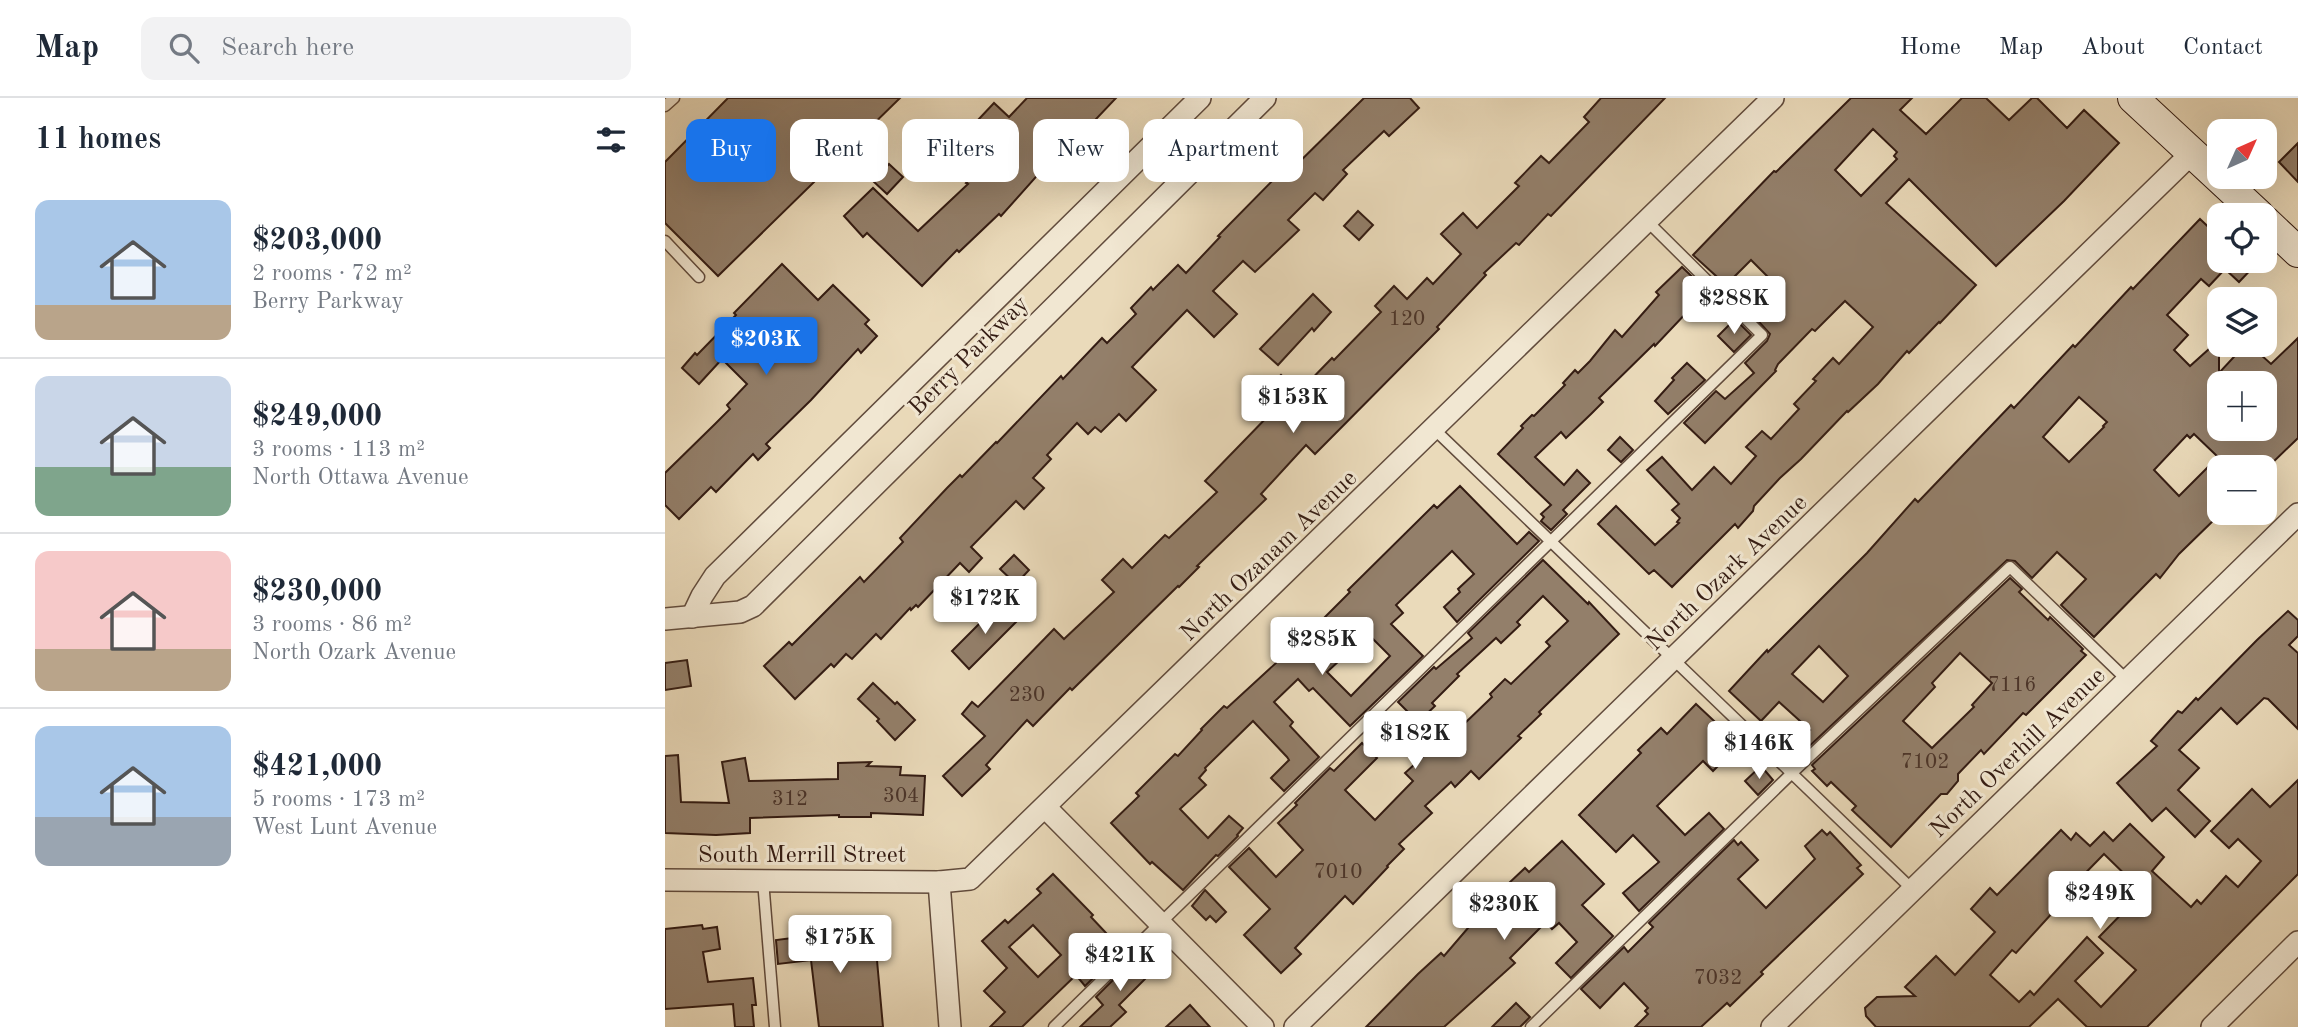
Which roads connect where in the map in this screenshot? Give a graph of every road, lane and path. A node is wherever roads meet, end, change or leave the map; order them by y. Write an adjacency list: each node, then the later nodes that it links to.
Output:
1 (674, 98): 6 (lane)
2 (1200, 98): 17 (street, Berry Parkway)
3 (1265, 98): 17 (street, Berry Parkway)
4 (1773, 98): 9 (street, North Ozanam Avenue)
5 (2133, 98): 7 (main road)
6 (665, 106)
7 (2192, 153): 8 (main road); 19 (street, North Ozark Avenue)
8 (2246, 203)
9 (1647, 221): 14 (street, North Ozanam Avenue); 16 (lane)
10 (2277, 232): 12 (main road)
11 (665, 241): 13 (lane)
12 (2298, 252)
13 (699, 277)
14 (1434, 429): 16 (lane); 22 (street, North Ozanam Avenue)
15 (2298, 514): 20 (street, North Overhill Avenue)
16 (1551, 541): 19 (lane); 27 (lane)
17 (692, 617): 18 (street, Berry Parkway)
18 (665, 619)
19 (1674, 659): 21 (lane); 33 (street, North Ozark Avenue)
20 (2127, 680): 21 (lane); 26 (street, North Overhill Avenue)
21 (1792, 773): 26 (lane); 34 (lane)
22 (1046, 808): 25 (street, North Ozanam Avenue); 27 (street)
23 (665, 880): 24 (street, South Merrill Street)
24 (763, 880): 25 (street, South Merrill Street); 29 (lane)
25 (939, 882): 30 (street)
26 (1913, 890): 35 (street, North Overhill Avenue)
27 (1160, 923): 31 (lane); 32 (street)
28 (2298, 942): 36 (street)
29 (775, 1027)
30 (950, 1027)
31 (1054, 1027)
32 (1263, 1027)
33 (1295, 1027)
34 (1531, 1027)
35 (1772, 1027)
36 (2212, 1027)

